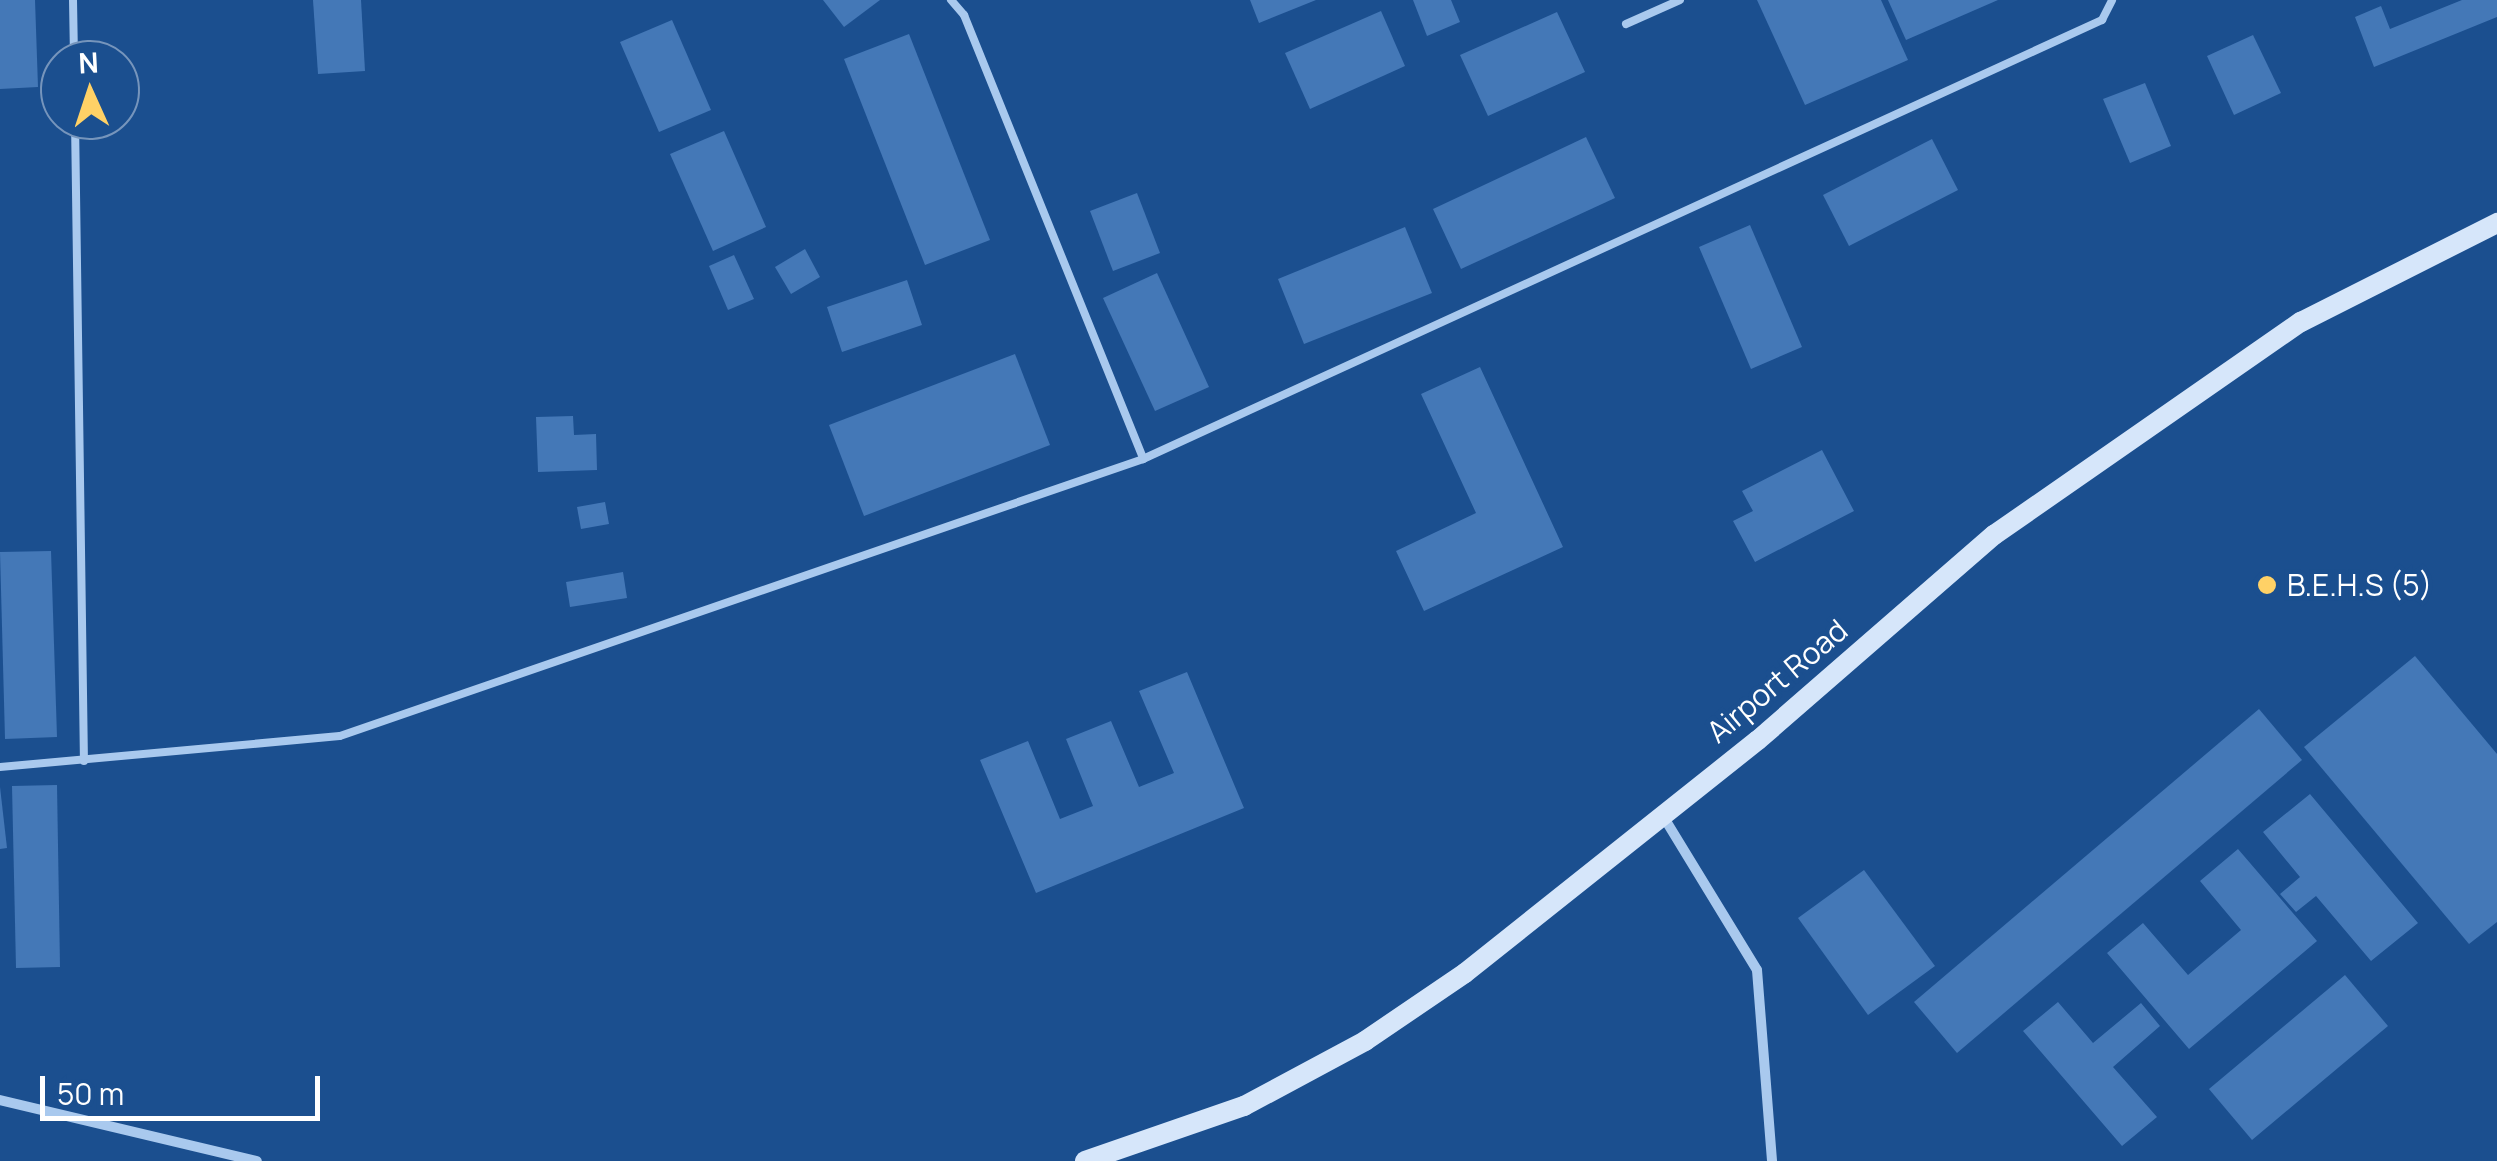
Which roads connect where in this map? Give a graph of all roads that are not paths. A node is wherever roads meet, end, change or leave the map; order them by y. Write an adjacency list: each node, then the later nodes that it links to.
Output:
1 (73, 0): 6 (lane)
2 (950, 0): 9 (lane)
3 (1680, 0): 5 (lane)
4 (2112, 0): 9 (lane)
5 (1626, 24)
6 (74, 40)
7 (75, 140): 10 (lane)
8 (2497, 223): 12 (main road, Airport Road)
9 (1143, 459): 10 (lane)
10 (84, 761): 11 (lane)
11 (0, 767)
12 (1660, 810): 15 (main road, Airport Road); 16 (street)
13 (0, 1100): 14 (street)
14 (257, 1161)
15 (1085, 1161)
16 (1772, 1161)

